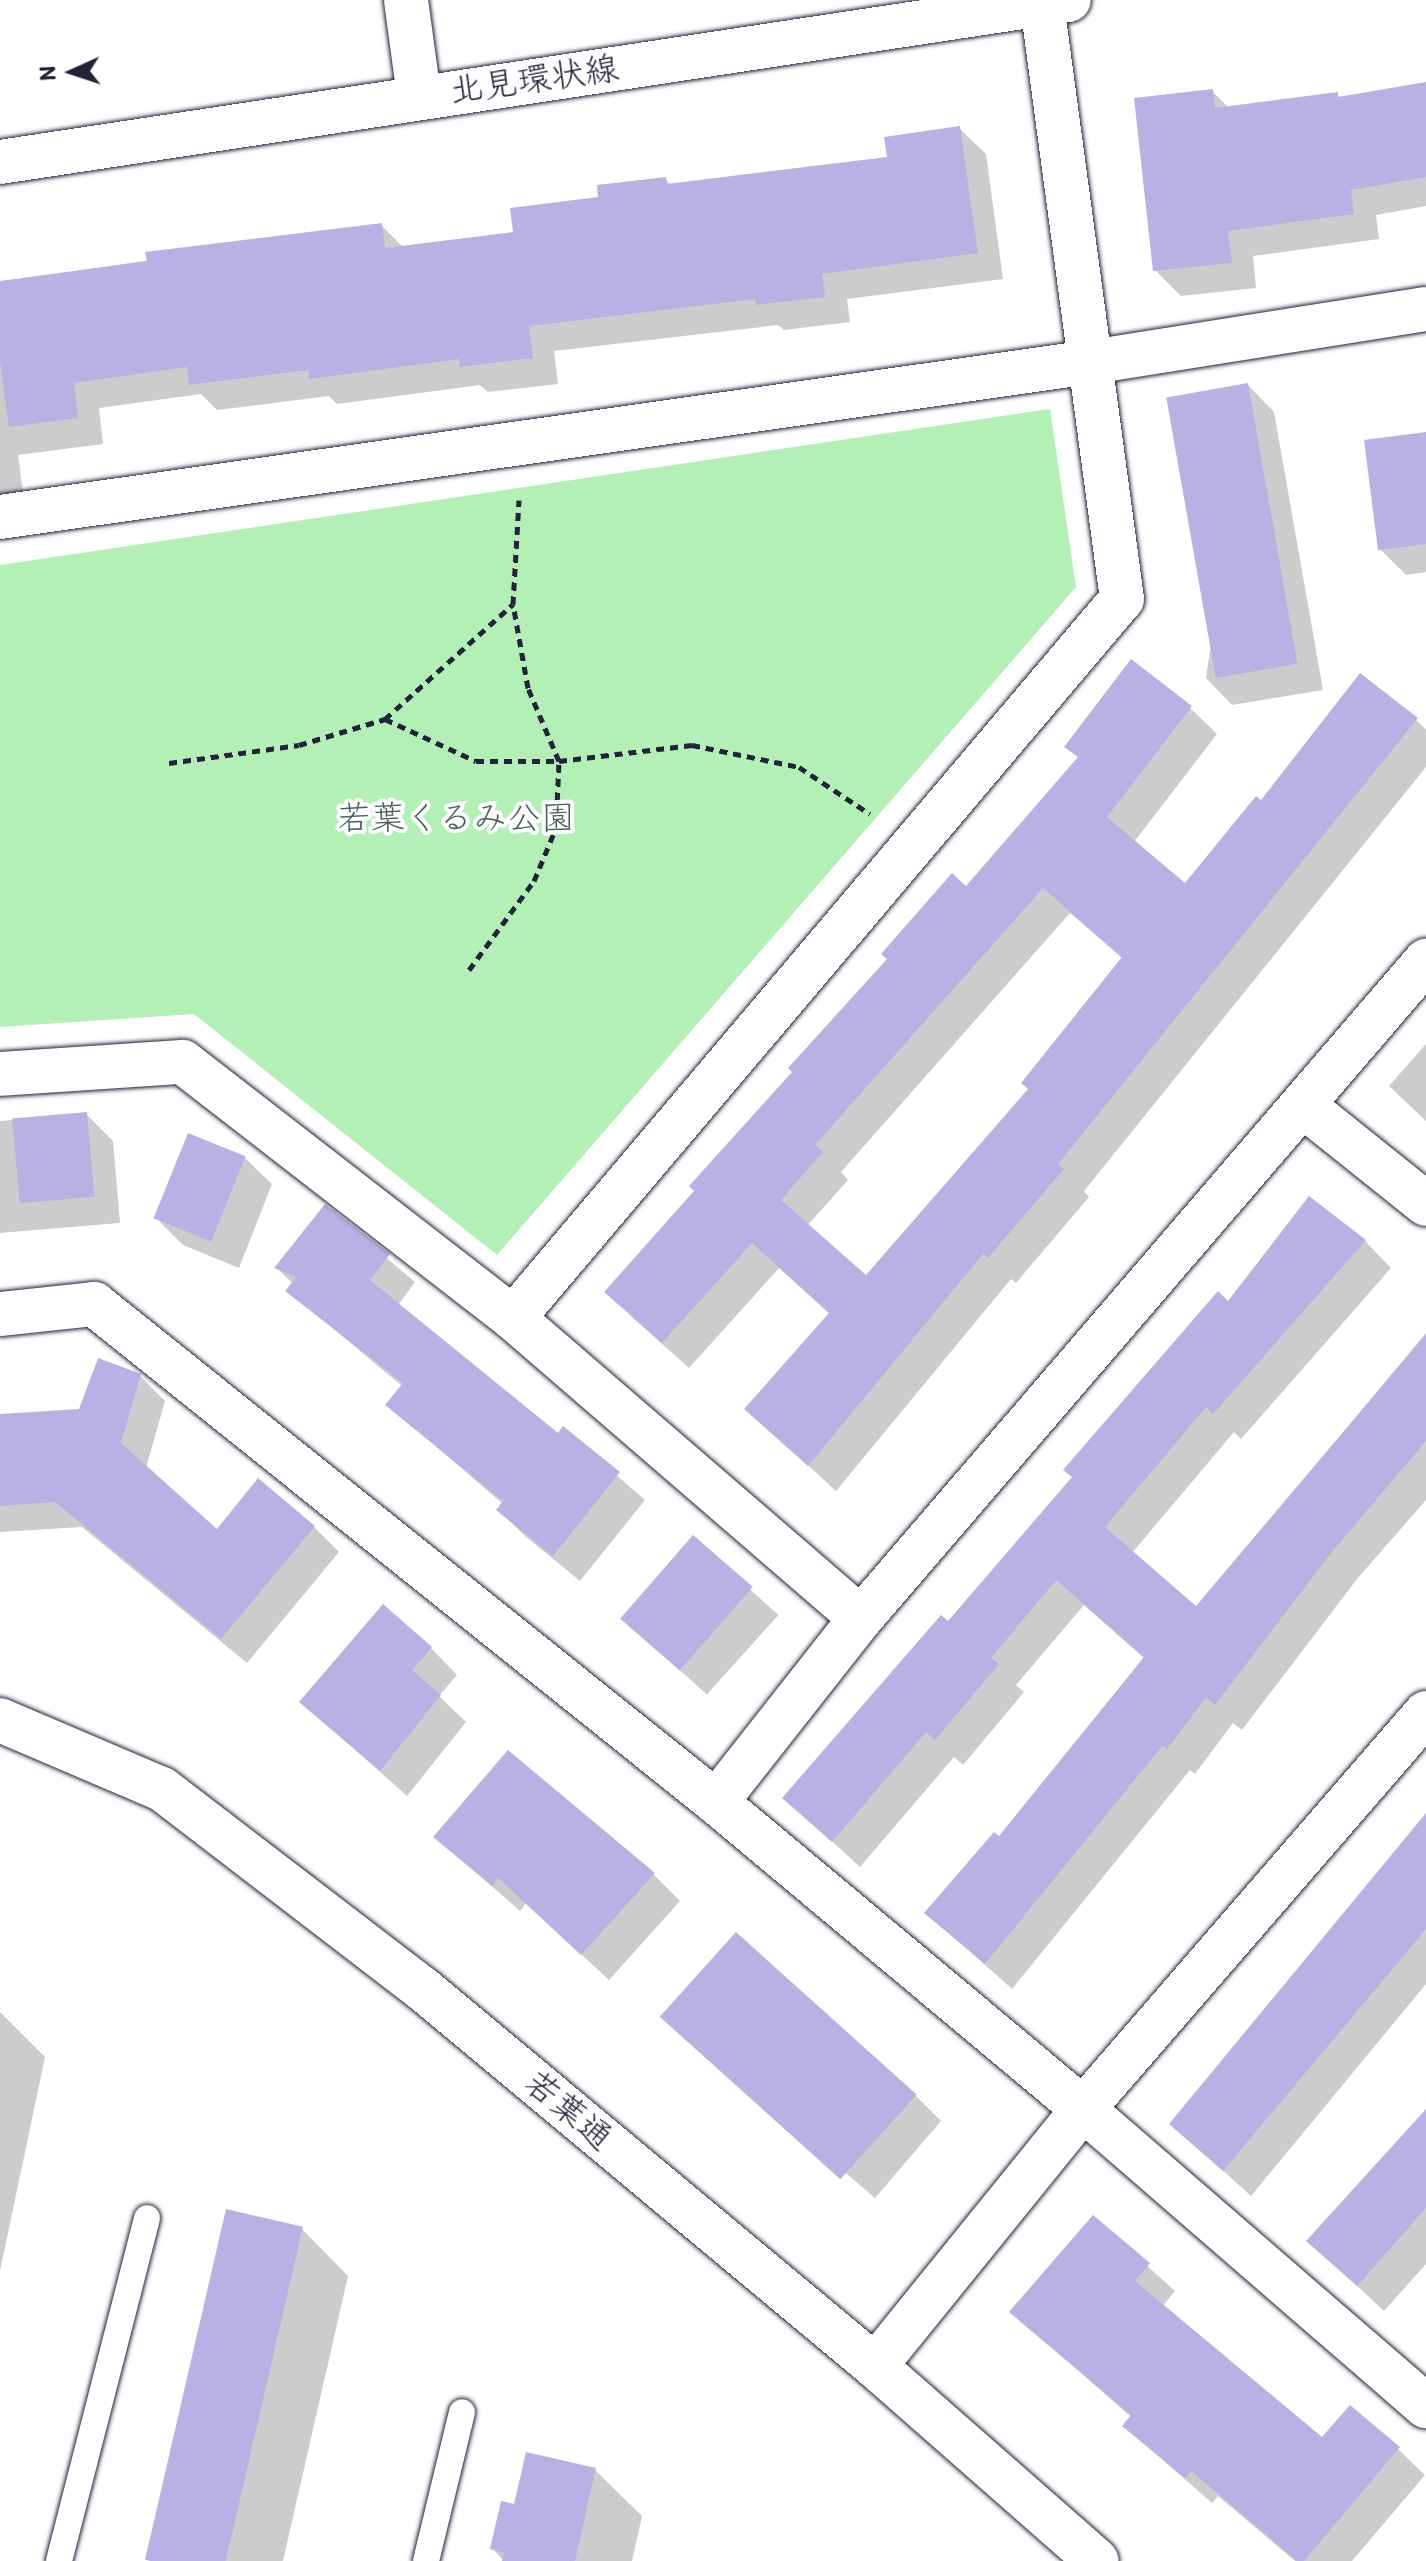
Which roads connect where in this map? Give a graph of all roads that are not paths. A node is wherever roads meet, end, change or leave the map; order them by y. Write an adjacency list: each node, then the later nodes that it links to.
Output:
1 (406, 0): 3 (street)
2 (1056, 2): 3 (street, 北見環状線); 6 (street)
3 (419, 96): 4 (street, 北見環状線)
4 (0, 162)
5 (1426, 309): 6 (street)
6 (1091, 362): 7 (street); 13 (street)
7 (0, 517)
8 (1426, 961): 10 (street)
9 (0, 1074): 13 (street)
10 (1305, 1107): 11 (street); 14 (street)
11 (1426, 1204)
12 (0, 1314): 17 (street)
13 (513, 1318): 14 (street)
14 (861, 1618): 17 (street)
15 (1426, 1713): 18 (street)
16 (0, 1720): 20 (street, 若葉通)
17 (716, 1802): 18 (street)
18 (1083, 2109): 20 (street); 21 (street)
19 (147, 2218): 23 (lane)
20 (875, 2366): 25 (street, 若葉通)
21 (1426, 2406)
22 (462, 2412): 24 (lane)
23 (59, 2561)
24 (426, 2561)
25 (1097, 2561)

